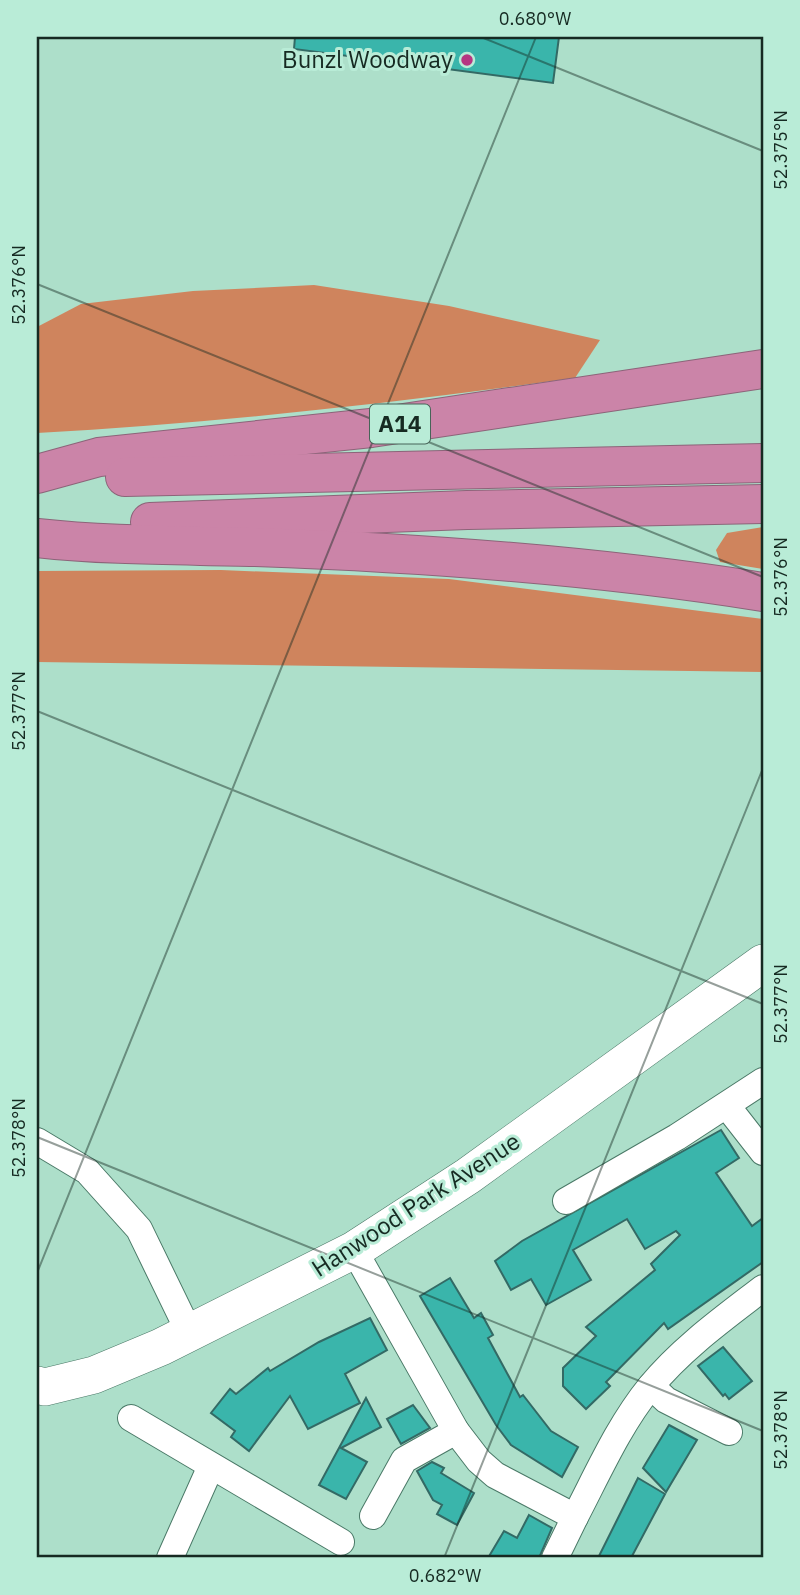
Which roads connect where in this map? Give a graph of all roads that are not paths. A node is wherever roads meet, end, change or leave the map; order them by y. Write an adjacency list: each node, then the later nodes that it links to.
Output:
1 (763, 369): 3 (highway, A14)
2 (763, 463): 4 (highway, A14)
3 (37, 474)
4 (37, 480)
5 (763, 504): 6 (highway)
6 (37, 526)
7 (37, 538): 8 (highway)
8 (763, 593)
9 (763, 963): 15 (street, Hanwood Park Avenue)
10 (763, 1082): 11 (street)
11 (727, 1106): 13 (street); 14 (street)
12 (37, 1141): 17 (street)
13 (763, 1152)
14 (566, 1201)
15 (354, 1250): 17 (street, Hanwood Park Avenue); 21 (street)
16 (763, 1287): 19 (street)
17 (190, 1334): 18 (street, Hanwood Park Avenue)
18 (37, 1385)
19 (651, 1386): 22 (street); 25 (street)
20 (131, 1418): 23 (street)
21 (456, 1431): 24 (street); 25 (street)
22 (729, 1432)
23 (211, 1466): 26 (street); 27 (street)
24 (373, 1516)
25 (575, 1517): 28 (street)
26 (341, 1542)
27 (170, 1558)
28 (555, 1558)

